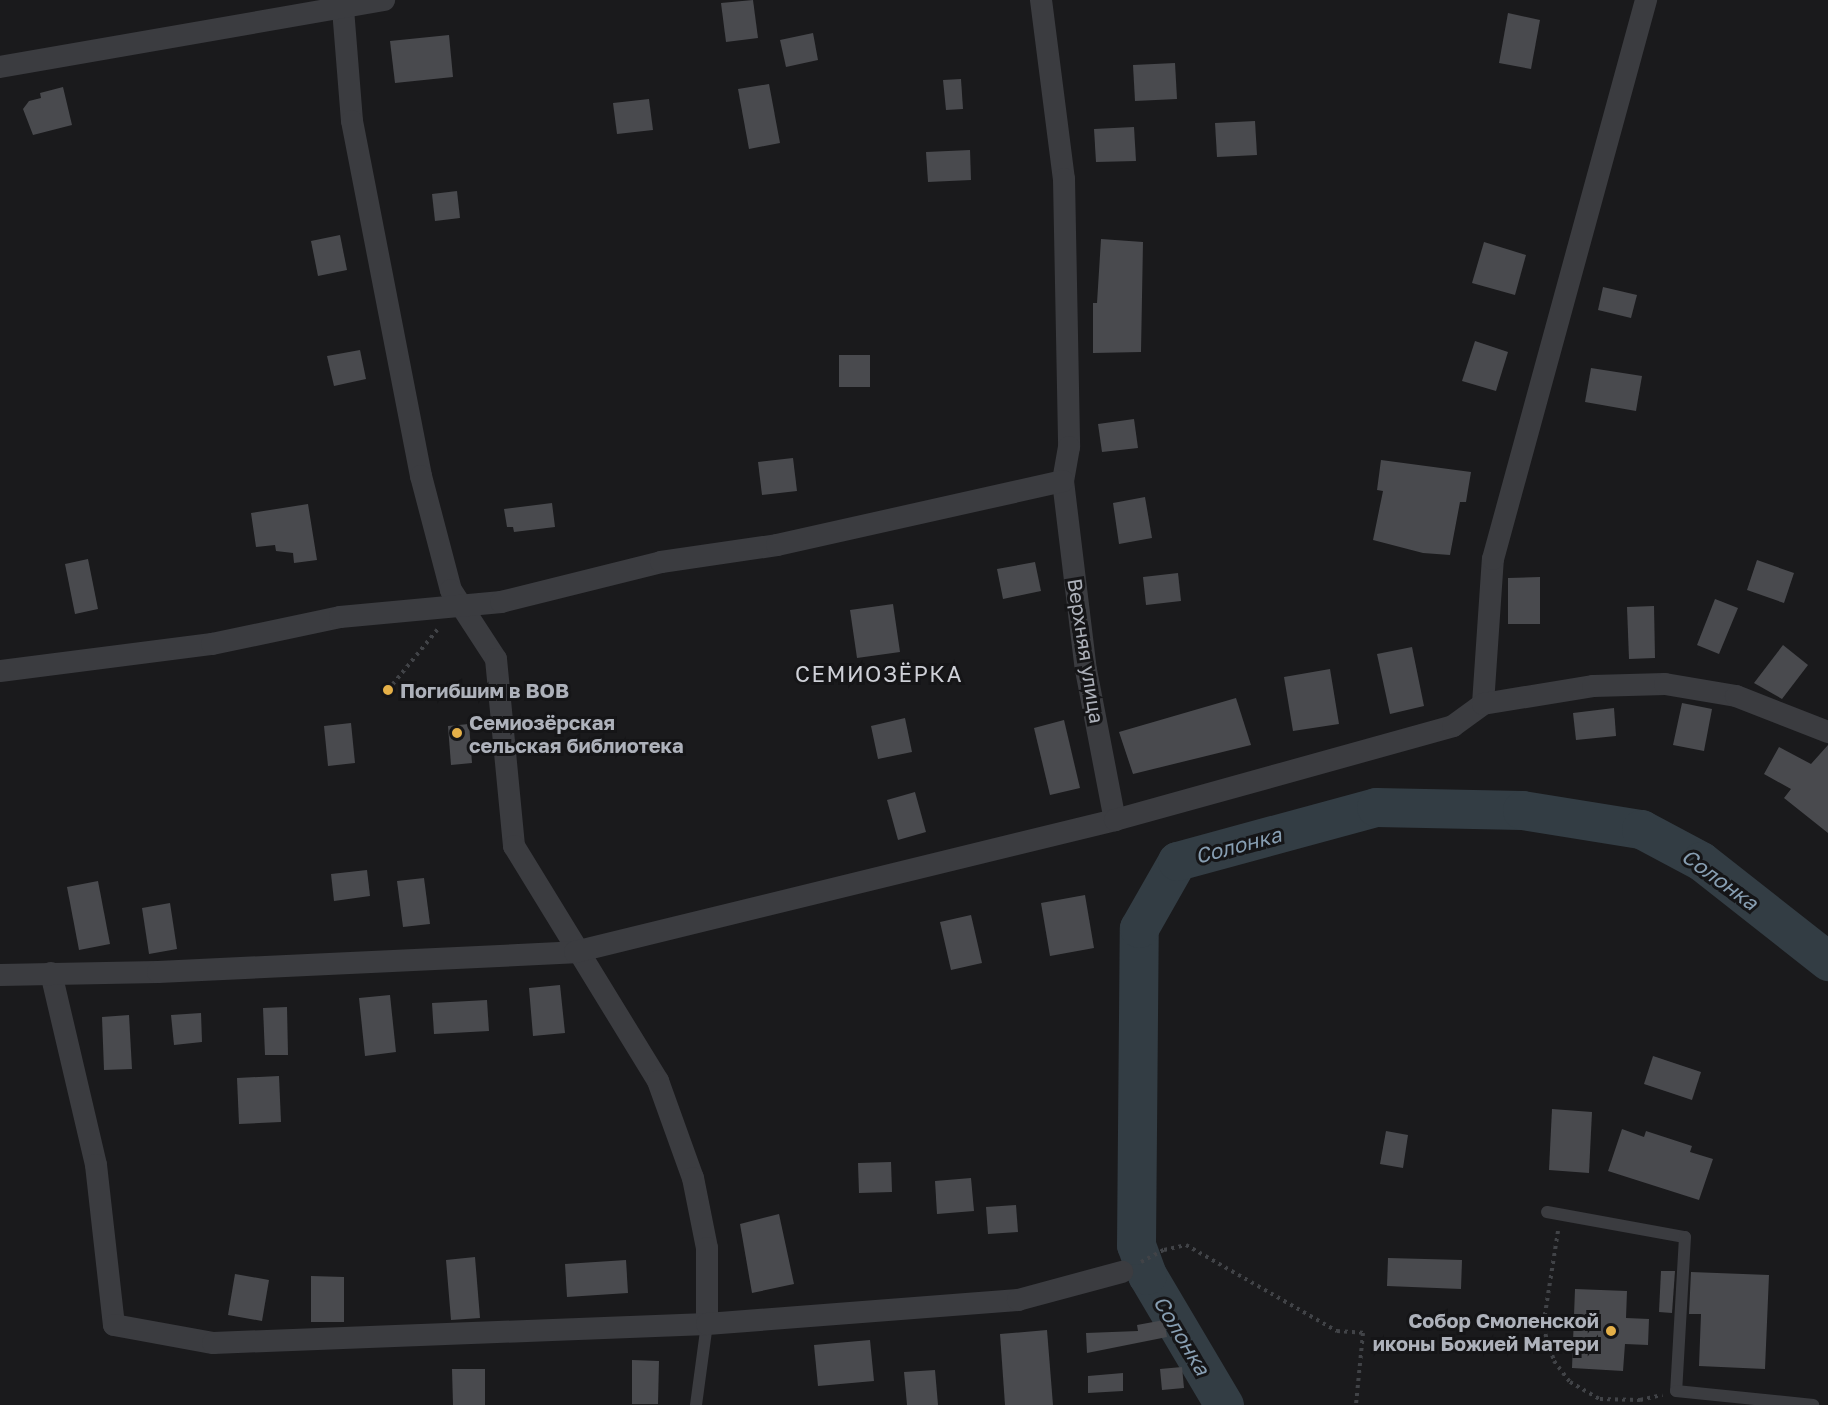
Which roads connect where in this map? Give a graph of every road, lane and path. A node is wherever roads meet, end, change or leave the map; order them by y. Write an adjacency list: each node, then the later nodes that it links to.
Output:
1 (384, 0): 4 (street)
2 (1041, 0): 6 (street)
3 (1646, 0): 10 (street)
4 (343, 9): 5 (street); 7 (street)
5 (0, 67)
6 (1062, 481): 7 (street); 12 (street, Верхняя улица)
7 (459, 603): 8 (street); 9 (path); 13 (street)
8 (0, 671)
9 (388, 690)
10 (1483, 704): 11 (street); 12 (street)
11 (1826, 727)
12 (1115, 820): 13 (street)
13 (575, 952): 14 (street); 20 (street)
14 (51, 974): 15 (street); 20 (street)
15 (0, 975)
16 (1547, 1212): 17 (lane)
17 (1560, 1214): 21 (lane); 21 (path)
18 (1164, 1250): 23 (path)
19 (1122, 1272): 20 (street)
20 (707, 1324): 22 (lane)
21 (1676, 1391): 24 (lane)
22 (696, 1405)
23 (1356, 1405)
24 (1813, 1405)

